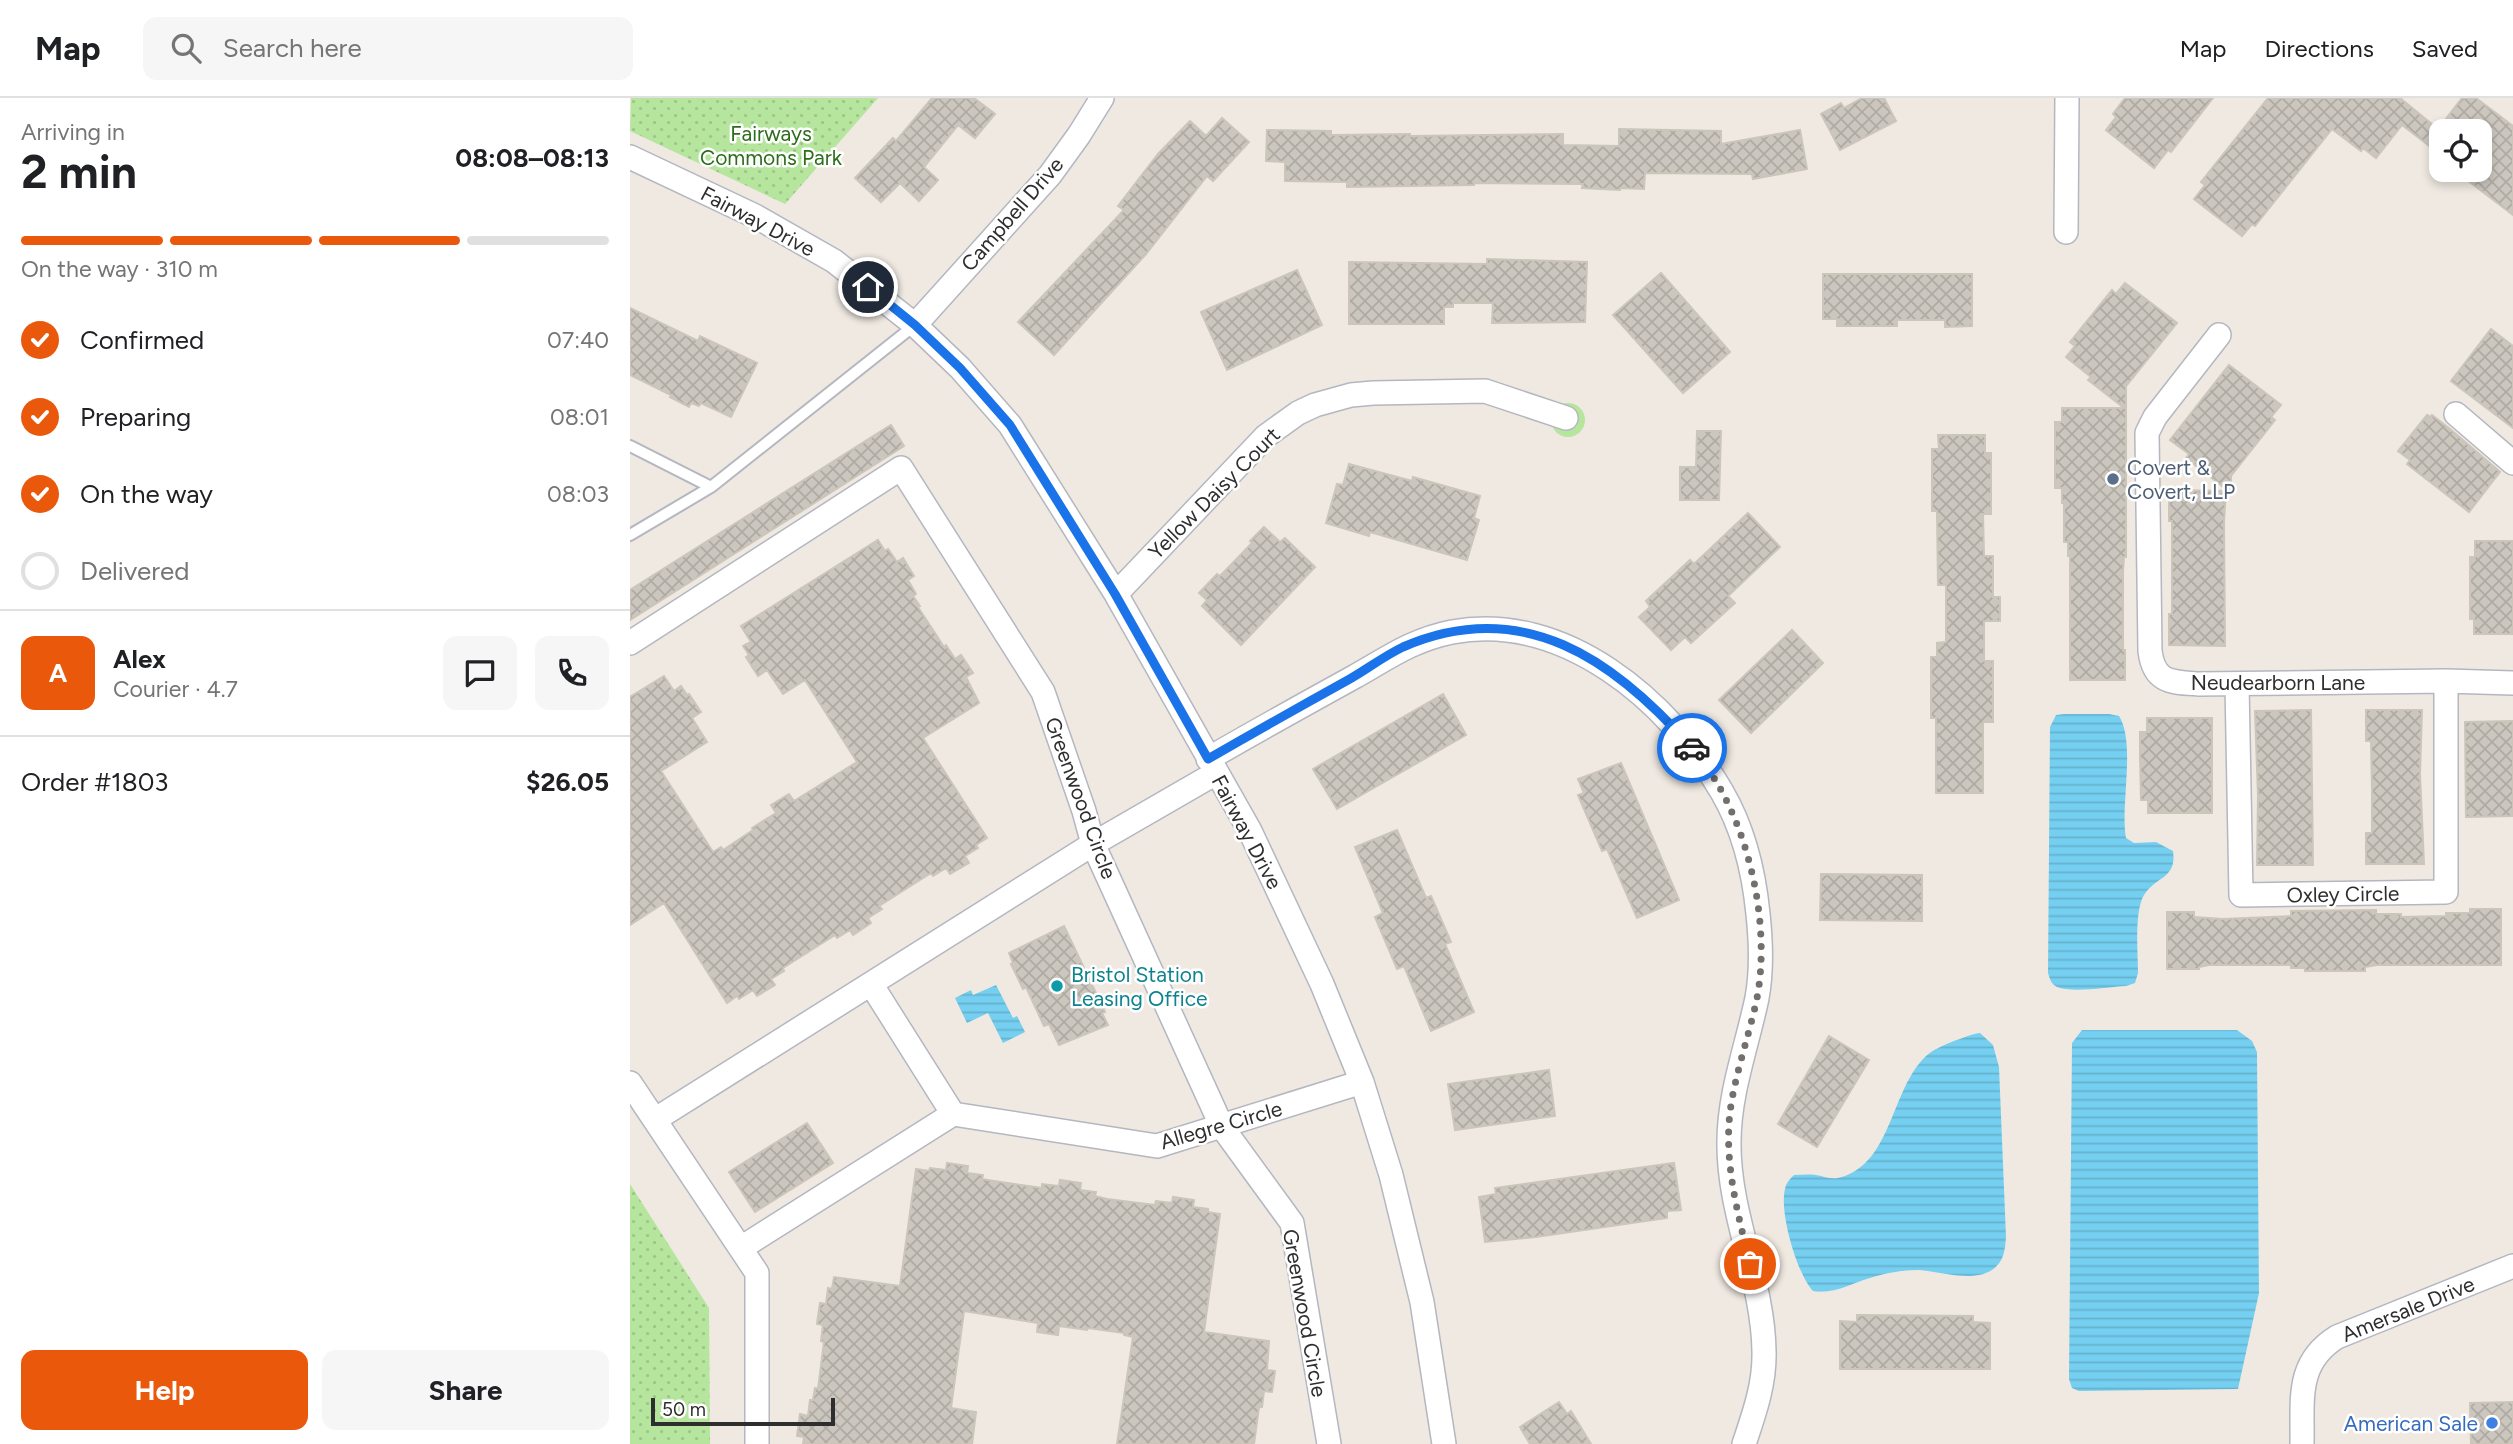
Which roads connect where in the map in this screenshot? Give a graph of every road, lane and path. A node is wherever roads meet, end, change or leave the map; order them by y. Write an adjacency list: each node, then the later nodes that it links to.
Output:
1 (1101, 98): 5 (street, Campbell Drive)
2 (2067, 98): 4 (street)
3 (630, 157): 5 (street, Fairway Drive)
4 (2066, 232)
5 (915, 325): 11 (lane); 13 (street, Fairway Drive)
6 (2219, 335): 17 (street, Neudearborn Lane)
7 (2456, 414): 10 (street)
8 (1566, 418): 13 (street, Yellow Daisy Court)
9 (630, 446): 11 (lane)
10 (2513, 463)
11 (711, 486): 12 (lane)
12 (630, 535)
13 (1115, 594): 18 (street, Fairway Drive)
14 (630, 643): 19 (street, Greenwood Circle)
15 (2446, 681): 16 (street, Neudearborn Lane); 17 (street, Neudearborn Lane); 17 (street, Oxley Circle)
16 (2513, 683)
17 (2237, 684)
18 (1212, 766): 19 (street); 21 (street, Fairway Drive); 31 (street)
19 (1093, 844): 20 (street); 25 (street, Greenwood Circle)
20 (871, 984): 23 (street); 24 (street)
21 (1362, 1082): 25 (street, Allegre Circle); 30 (street, Fairway Drive)
22 (630, 1083): 24 (street)
23 (953, 1114): 25 (street, Allegre Circle); 26 (street)
24 (656, 1119): 26 (street)
25 (1222, 1127): 29 (street, Greenwood Circle)
26 (741, 1248): 28 (street)
27 (2513, 1266): 32 (street, Amersale Drive)
28 (757, 1444)
29 (1329, 1444)
30 (1444, 1444)
31 (1744, 1444)
32 (2302, 1444)

